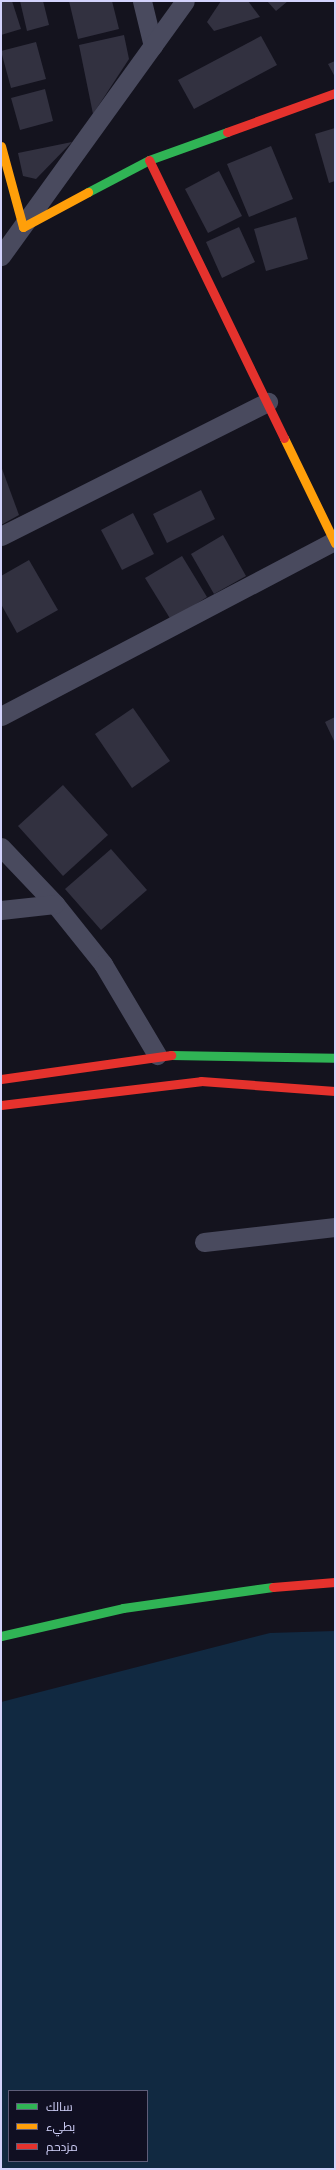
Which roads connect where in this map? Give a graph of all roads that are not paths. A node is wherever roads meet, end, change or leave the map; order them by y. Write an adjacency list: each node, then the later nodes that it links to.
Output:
1 (142, 1): 3 (street)
2 (186, 1): 3 (street)
3 (153, 46): 8 (street)
4 (335, 93): 6 (street)
5 (1, 146): 7 (street)
6 (149, 160): 8 (street); 10 (street)
7 (6, 188): 8 (street)
8 (23, 227): 9 (street)
9 (1, 256)
10 (268, 402): 11 (street); 12 (street)
11 (1, 536)
12 (335, 541): 13 (street)
13 (1, 716)
14 (1, 848): 15 (street)
15 (55, 904): 16 (street); 17 (street)
16 (1, 910)
17 (157, 1055): 18 (street); 21 (street)
18 (335, 1058): 19 (street)
19 (334, 1071)
20 (335, 1078): 22 (street)
21 (1, 1079)
22 (335, 1084)
23 (335, 1091): 24 (street)
24 (1, 1105)
25 (335, 1227): 26 (street)
26 (204, 1242)
27 (335, 1582): 28 (street)
28 (1, 1636)

